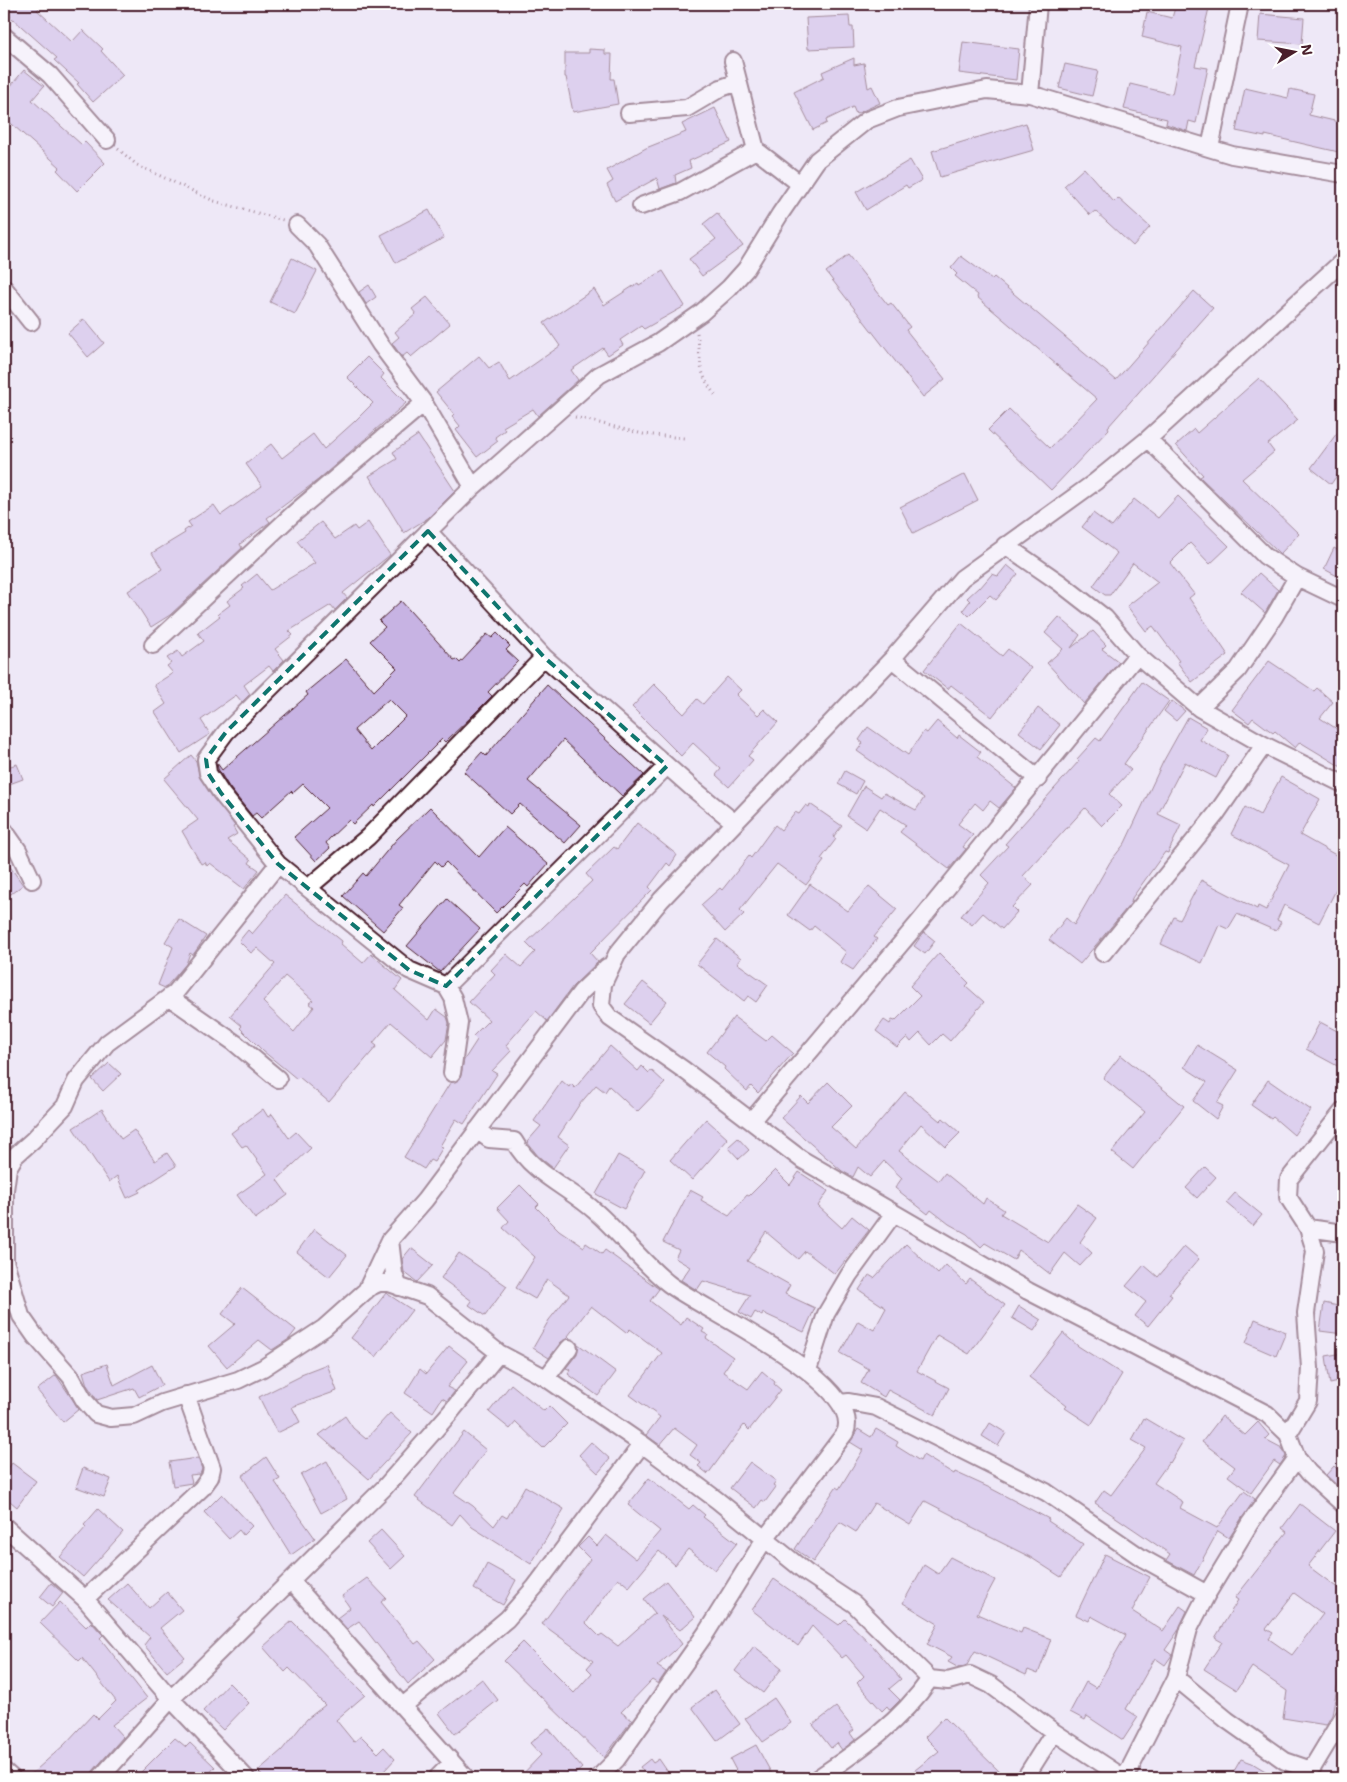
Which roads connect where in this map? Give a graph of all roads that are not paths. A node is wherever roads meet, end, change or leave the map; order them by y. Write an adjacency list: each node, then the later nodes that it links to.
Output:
1 (1038, 4): 6 (street)
2 (1240, 4): 9 (street)
3 (4, 37): 8 (street)
4 (733, 61): 5 (street)
5 (738, 82): 7 (street); 10 (street)
6 (1030, 94): 9 (street); 12 (street)
7 (629, 113)
8 (106, 140)
9 (1210, 148): 11 (street)
10 (756, 150): 12 (street); 13 (street)
11 (1343, 174)
12 (800, 184): 20 (street)
13 (641, 206)
14 (297, 225): 18 (street)
15 (1343, 261): 19 (street)
16 (4, 288): 17 (street)
17 (31, 322)
18 (424, 404): 20 (street); 25 (street)
19 (1148, 439): 22 (street); 23 (street)
20 (473, 487): 21 (street)
21 (428, 531): 27 (street); 36 (street)
22 (1005, 545): 26 (street); 28 (street)
23 (1298, 577): 24 (street); 29 (street)
24 (1343, 599)
25 (153, 646)
26 (1137, 655): 29 (street); 32 (street)
27 (544, 657): 31 (street); 38 (street)
28 (892, 659): 32 (street); 34 (street)
29 (1199, 708): 30 (street)
30 (1264, 745): 33 (street); 39 (street)
31 (667, 766): 34 (street); 41 (street)
32 (1038, 779): 46 (street)
33 (1343, 784)
34 (735, 822): 40 (street)
35 (4, 830): 37 (street)
36 (278, 864): 38 (street); 42 (street)
37 (32, 880)
38 (309, 887): 41 (street)
39 (1103, 953)
40 (614, 961): 46 (street); 47 (street)
41 (446, 986): 43 (street)
42 (169, 997): 44 (street); 58 (street)
43 (452, 1073)
44 (278, 1080)
45 (1343, 1111): 49 (street)
46 (752, 1120): 48 (street)
47 (477, 1130): 51 (street); 56 (street)
48 (894, 1213): 56 (street); 60 (street)
49 (1308, 1228): 50 (street); 60 (street)
50 (1343, 1232)
51 (390, 1240): 52 (street); 53 (street)
52 (399, 1287): 53 (street); 55 (street)
53 (366, 1291): 58 (street)
54 (569, 1348): 57 (street)
55 (500, 1353): 57 (street); 66 (street)
56 (808, 1370): 59 (street)
57 (546, 1378): 61 (street)
58 (186, 1394): 68 (street)
59 (840, 1403): 65 (street); 67 (street)
60 (1288, 1434): 62 (street)
61 (642, 1444): 65 (street); 72 (street)
62 (1297, 1458): 63 (street); 67 (street)
63 (1343, 1504)
64 (4, 1526): 68 (street)
65 (764, 1540): 70 (street); 82 (street)
66 (292, 1582): 71 (street); 72 (street)
67 (1207, 1594): 69 (street)
68 (85, 1599): 71 (street)
69 (1176, 1678): 73 (street); 85 (street)
70 (930, 1679): 74 (street); 83 (street)
71 (171, 1699): 78 (street); 79 (street)
72 (403, 1706): 75 (street)
73 (1343, 1717)
74 (1054, 1732): 84 (street); 85 (street)
75 (452, 1764): 80 (street); 81 (street)
76 (4, 1771): 77 (street)
77 (12, 1778)
78 (100, 1778)
79 (246, 1778)
80 (437, 1778)
81 (466, 1778)
82 (598, 1778)
83 (818, 1778)
84 (1025, 1778)
85 (1124, 1778)

